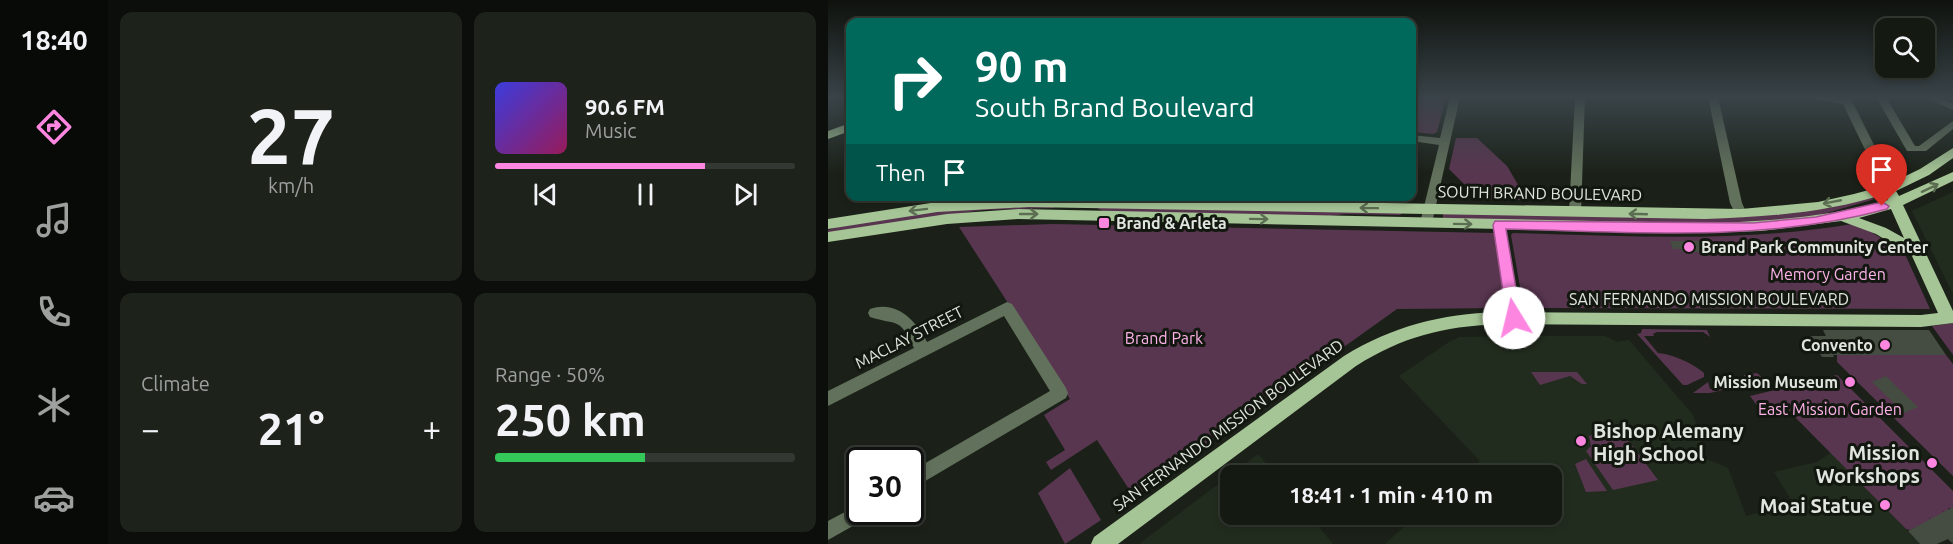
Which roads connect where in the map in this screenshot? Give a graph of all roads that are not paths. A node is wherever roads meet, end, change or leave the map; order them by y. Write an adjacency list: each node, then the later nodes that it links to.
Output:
1 (1449, 122): 10 (street)
2 (1579, 122): 16 (street)
3 (1718, 122): 17 (street)
4 (1857, 122): 13 (street)
5 (1895, 122): 6 (street)
6 (1953, 124)
7 (846, 128): 8 (main road)
8 (828, 135)
9 (1416, 138): 10 (street)
10 (1444, 142): 18 (street)
11 (1953, 152): 13 (main road, SOUTH BRAND BOULEVARD)
12 (1953, 176): 14 (main road, SOUTH BRAND BOULEVARD, one-way to 12)
13 (1889, 187): 14 (main road); 17 (main road, SOUTH BRAND BOULEVARD, one-way to 17)
14 (1895, 201): 19 (main road, SOUTH BRAND BOULEVARD); 23 (main road)
15 (1080, 204): 18 (main road, SOUTH BRAND BOULEVARD); 20 (main road, SOUTH BRAND BOULEVARD, one-way to 20); 22 (main road, SOUTH BRAND BOULEVARD, one-way to 15)
16 (1575, 212): 17 (main road, SOUTH BRAND BOULEVARD, one-way to 16); 18 (main road, SOUTH BRAND BOULEVARD)
17 (1741, 214)
18 (1427, 216): 21 (main road, SOUTH BRAND BOULEVARD, one-way to 21)
19 (1841, 216): 21 (main road, SOUTH BRAND BOULEVARD); 23 (main road)
20 (828, 224)
21 (1499, 225): 28 (street)
22 (828, 237)
23 (1919, 253): 24 (main road)
24 (1935, 289): 25 (main road); 27 (main road)
25 (1953, 301)
26 (875, 313): 29 (street)
27 (1951, 317): 28 (main road, SAN FERNANDO MISSION BOULEVARD)
28 (1514, 318): 34 (main road, SAN FERNANDO MISSION BOULEVARD)
29 (923, 350): 30 (street, MACLAY STREET); 31 (street, MACLAY STREET)
30 (828, 399)
31 (924, 474)
32 (846, 521): 33 (street)
33 (828, 531)
34 (1101, 544)

